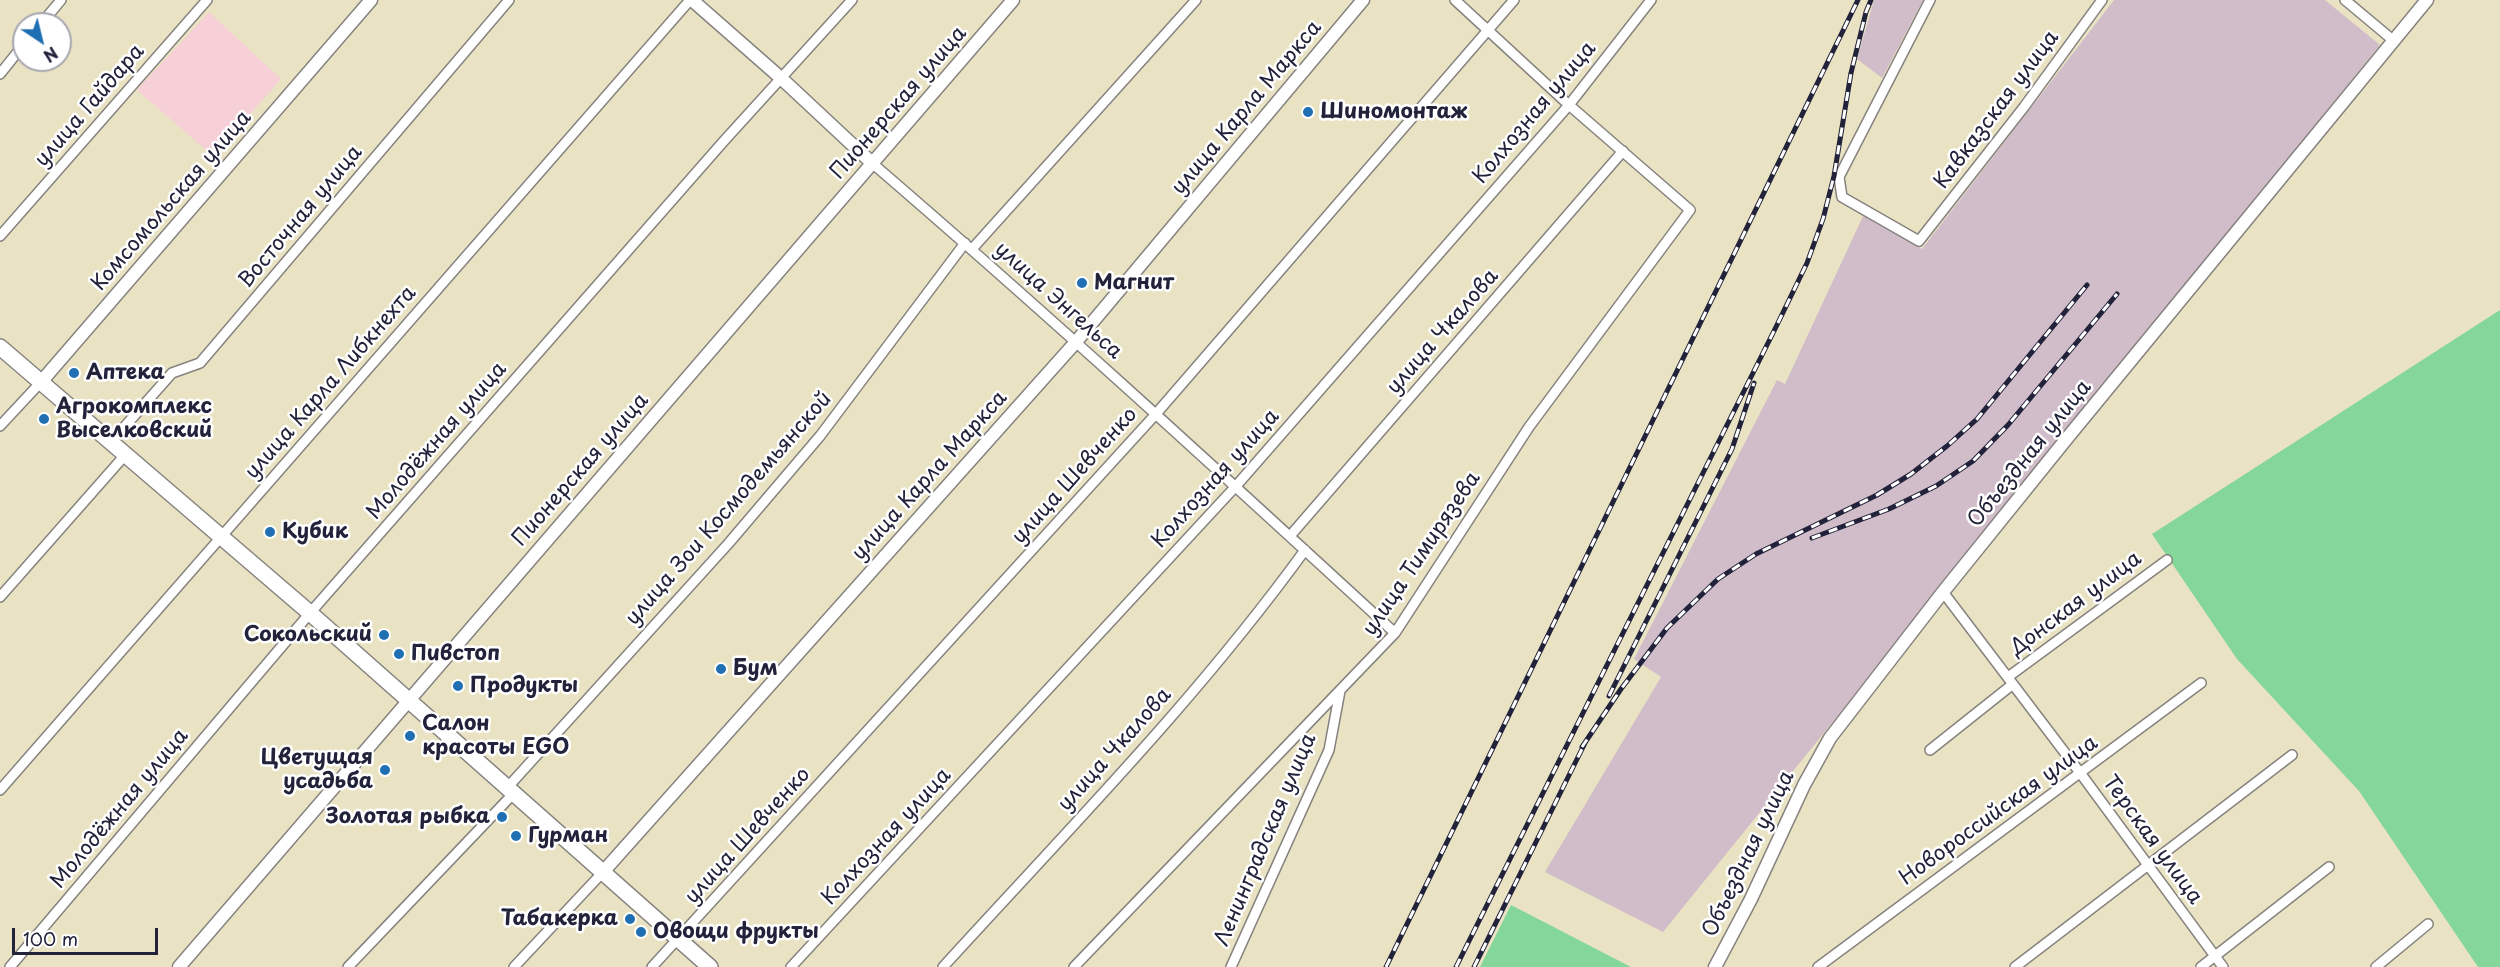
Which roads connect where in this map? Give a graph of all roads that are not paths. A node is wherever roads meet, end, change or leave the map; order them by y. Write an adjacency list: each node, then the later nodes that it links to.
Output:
1 (60, 0): 17 (street)
2 (207, 0): 26 (street, улица Гайдара)
3 (371, 0): 30 (street, Комсомольская улица)
4 (509, 0): 33 (street, Восточная улица)
5 (691, 0): 22 (street, улица Энгельса); 36 (street, улица Карла Либкнехта)
6 (852, 0): 22 (street, Молодёжная улица)
7 (1013, 0): 25 (street, Пионерская улица)
8 (1196, 0): 27 (street, улица Зои Космодемьянской)
9 (1363, 0): 28 (street, улица Карла Маркса)
10 (1455, 0): 18 (street)
11 (1514, 0): 18 (street, улица Шевченко)
12 (1651, 0): 23 (street, Колхозная улица)
13 (1930, 0): 14 (street, Кавказская улица)
14 (2102, 0)
15 (2345, 0): 19 (street)
16 (2427, 0): 19 (street, Объездная улица)
17 (50, 12)
18 (1487, 32): 23 (street); 31 (street, улица Шевченко)
19 (2394, 41): 40 (street, Объездная улица)
20 (12, 59): 21 (street)
21 (0, 74)
22 (782, 79): 25 (street, улица Энгельса); 42 (street, Молодёжная улица)
23 (1569, 105): 24 (street); 35 (street, Колхозная улица)
24 (1623, 151): 37 (street, улица Чкалова); 43 (street, улица Тимирязева)
25 (872, 163): 27 (street, улица Энгельса); 47 (street, Пионерская улица)
26 (0, 237)
27 (969, 246): 28 (street, улица Энгельса); 52 (street, улица Зои Космодемьянской)
28 (1075, 343): 31 (street, улица Энгельса); 55 (street, улица Карла Маркса)
29 (0, 347): 30 (main road)
30 (41, 382): 32 (street, Комсомольская улица); 33 (main road)
31 (1155, 415): 35 (street, улица Энгельса); 57 (street, улица Шевченко)
32 (0, 426)
33 (111, 442): 34 (main road)
34 (126, 454): 36 (main road); 41 (street)
35 (1236, 486): 37 (street, улица Энгельса); 65 (street, Колхозная улица)
36 (221, 536): 42 (main road); 51 (street, улица Карла Либкнехта)
37 (1290, 536): 38 (street, улица Энгельса)
38 (1305, 550): 43 (street, улица Энгельса); 66 (street, улица Чкалова)
39 (2167, 560): 44 (street, Донская улица)
40 (1943, 592): 44 (street, Терская улица); 69 (street, Объездная улица)
41 (0, 597)
42 (309, 613): 47 (main road); 59 (street, Молодёжная улица)
43 (1395, 633): 46 (street, улица Тимирязева)
44 (2010, 681): 48 (street, Донская улица); 50 (street, Терская улица)
45 (2201, 683): 50 (street, Новороссийская улица)
46 (1340, 691): 67 (street, улица Тимирязева); 68 (street, Ленинградская улица)
47 (408, 701): 52 (main road); 60 (street, Пионерская улица)
48 (1930, 750)
49 (2292, 755): 53 (street)
50 (2081, 774): 53 (street, Терская улица); 70 (street, Новороссийская улица)
51 (0, 790)
52 (510, 791): 55 (main road); 61 (street, улица Зои Космодемьянской)
53 (2147, 865): 58 (street, Терская улица); 71 (street)
54 (2329, 867): 58 (street)
55 (603, 872): 57 (main road); 62 (street, улица Карла Маркса)
56 (2428, 924): 74 (street)
57 (678, 939): 63 (street, улица Шевченко); 64 (main road)
58 (2215, 956): 72 (street); 73 (street, Терская улица)
59 (10, 967)
60 (179, 967)
61 (348, 967)
62 (514, 967)
63 (652, 967)
64 (710, 967)
65 (792, 967)
66 (943, 967)
67 (1074, 967)
68 (1231, 967)
69 (1715, 967)
70 (1818, 967)
71 (2014, 967)
72 (2201, 967)
73 (2223, 967)
74 (2376, 967)

